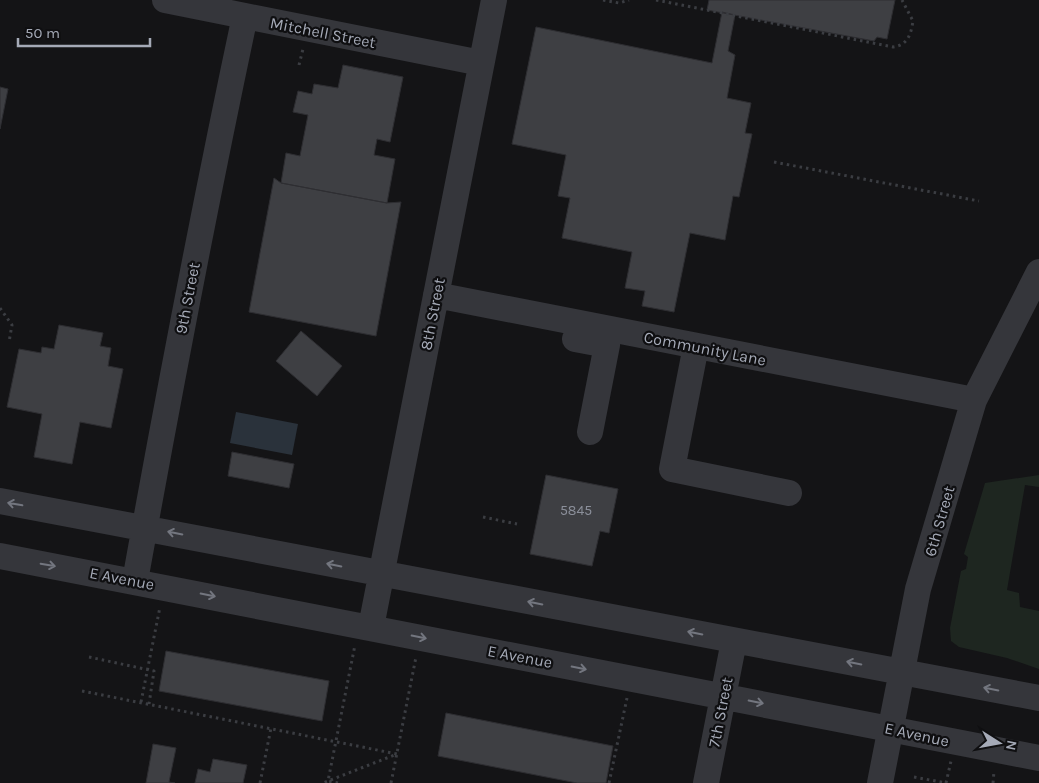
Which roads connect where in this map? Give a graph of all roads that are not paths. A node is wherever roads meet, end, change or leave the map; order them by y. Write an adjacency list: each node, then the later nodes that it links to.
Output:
1 (164, 0): 3 (lane, Mitchell Street)
2 (494, 0): 5 (lane, 8th Street)
3 (206, 4): 4 (lane, Mitchell Street)
4 (245, 16): 5 (lane, Mitchell Street); 14 (lane, 9th Street)
5 (481, 63): 7 (lane, 8th Street)
6 (1039, 272): 10 (lane, 6th Street)
7 (436, 295): 8 (lane, Community Lane); 16 (lane, 8th Street)
8 (608, 337): 9 (lane, Community Lane); 11 (lane)
9 (696, 346): 10 (lane, Community Lane); 12 (lane)
10 (974, 400): 20 (lane, 6th Street)
11 (590, 432)
12 (789, 493)
13 (0, 502): 14 (lane, one-way to 13)
14 (145, 528): 16 (lane, one-way to 14); 17 (lane, 9th Street)
15 (0, 556): 17 (lane, E Avenue, one-way to 17)
16 (382, 574): 18 (lane, 8th Street); 19 (lane, one-way to 16)
17 (135, 581): 18 (lane, E Avenue, one-way to 18)
18 (365, 626): 21 (lane, E Avenue, one-way to 21)
19 (734, 641): 20 (lane, one-way to 19); 21 (lane, 7th Street)
20 (902, 672): 22 (lane, one-way to 20); 23 (lane, 6th Street)
21 (724, 696): 23 (lane, E Avenue, one-way to 23); 25 (lane, 7th Street)
22 (1039, 698)
23 (891, 728): 24 (lane, E Avenue); 26 (lane, 6th Street)
24 (1039, 758)
25 (706, 783)
26 (880, 783)

